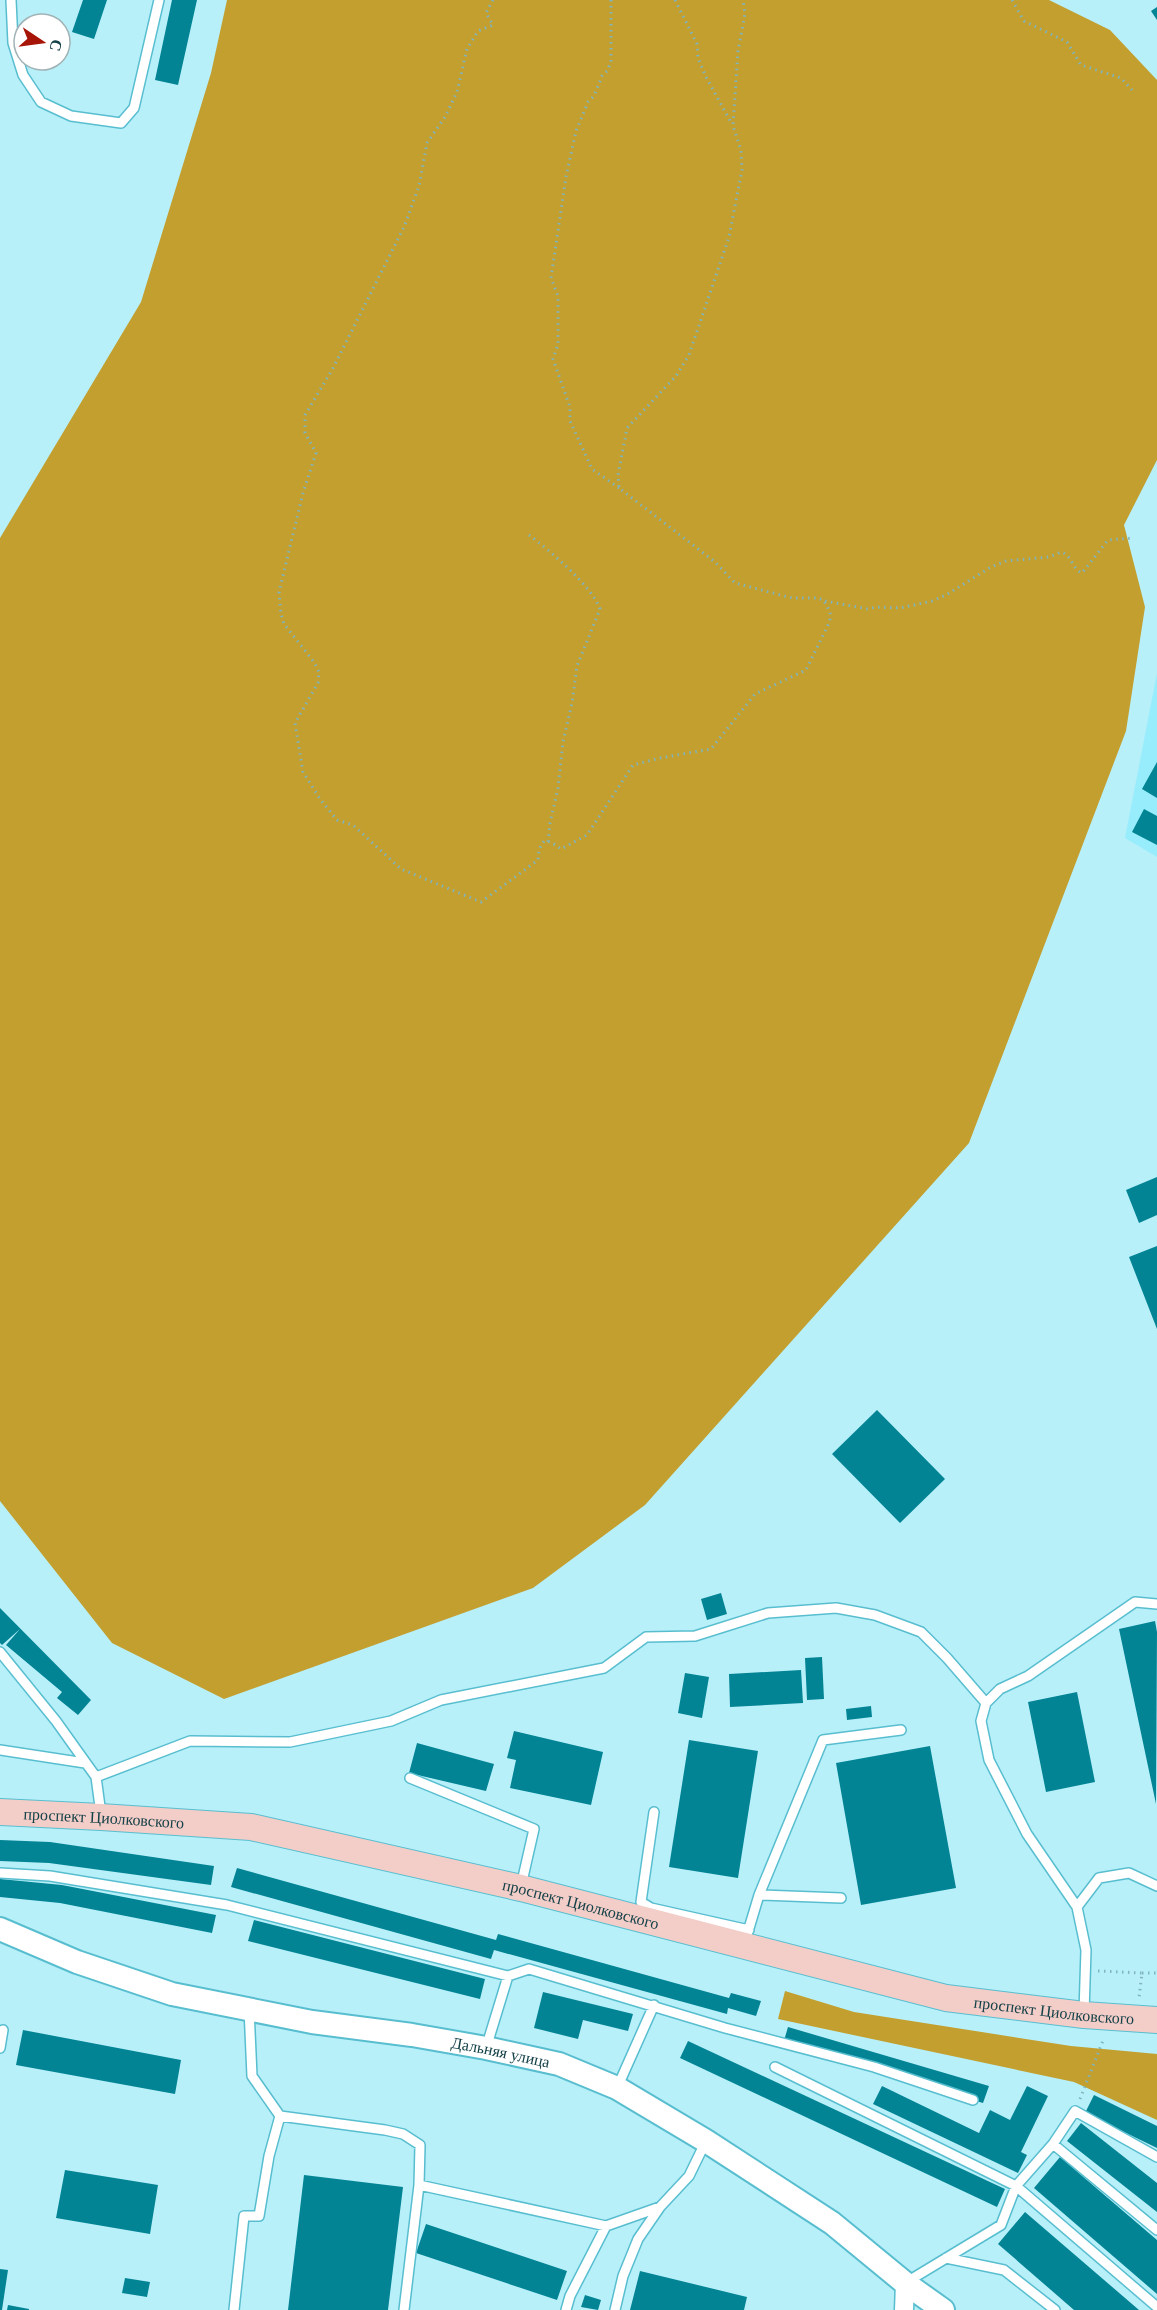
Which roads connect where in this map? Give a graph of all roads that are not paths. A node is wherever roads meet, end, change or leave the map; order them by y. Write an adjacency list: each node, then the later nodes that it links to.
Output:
1 (11, 0): 2 (lane)
2 (159, 0)
3 (1157, 1604): 5 (lane)
4 (0, 1652): 8 (lane)
5 (986, 1703): 9 (lane); 19 (lane)
6 (901, 1730): 17 (lane)
7 (0, 1750): 8 (lane)
8 (86, 1763): 9 (lane)
9 (96, 1777): 13 (lane)
10 (410, 1778): 16 (lane)
11 (0, 1812): 13 (main road, проспект Циолковского)
12 (654, 1812): 21 (lane)
13 (101, 1816): 16 (main road, проспект Циолковского)
14 (0, 1873): 22 (lane)
15 (1157, 1886): 19 (lane)
16 (521, 1888): 21 (main road, проспект Циолковского)
17 (759, 1895): 18 (lane); 21 (lane)
18 (841, 1899)
19 (1077, 1907): 25 (lane)
20 (0, 1929): 24 (street, Дальняя улица)
21 (746, 1938): 25 (main road, проспект Циолковского)
22 (508, 1976): 23 (lane); 29 (lane)
23 (654, 2006): 31 (lane); 32 (lane)
24 (249, 2009): 29 (street, Дальняя улица); 33 (lane)
25 (1084, 2015): 26 (main road, проспект Циолковского)
26 (1135, 2018)
27 (3, 2030): 28 (lane)
28 (0, 2048)
29 (486, 2048): 31 (street, Дальняя улица)
30 (775, 2067): 38 (lane)
31 (617, 2088): 34 (street, Дальняя улица)
32 (973, 2100)
33 (280, 2116): 37 (lane); 45 (lane)
34 (706, 2141): 39 (lane); 43 (street, Дальняя улица)
35 (1053, 2144): 36 (lane); 38 (lane); 41 (lane)
36 (1157, 2157)
37 (419, 2185): 40 (lane); 46 (lane)
38 (1016, 2186): 42 (lane); 44 (lane)
39 (660, 2207): 40 (lane); 48 (lane)
40 (606, 2226): 47 (lane)
41 (1157, 2230)
42 (946, 2258): 43 (lane); 51 (lane)
43 (905, 2283): 49 (street); 50 (street, Дальняя улица)
44 (1157, 2307)
45 (234, 2310)
46 (404, 2310)
47 (566, 2310)
48 (615, 2310)
49 (904, 2310)
50 (943, 2310)
51 (1055, 2310)

